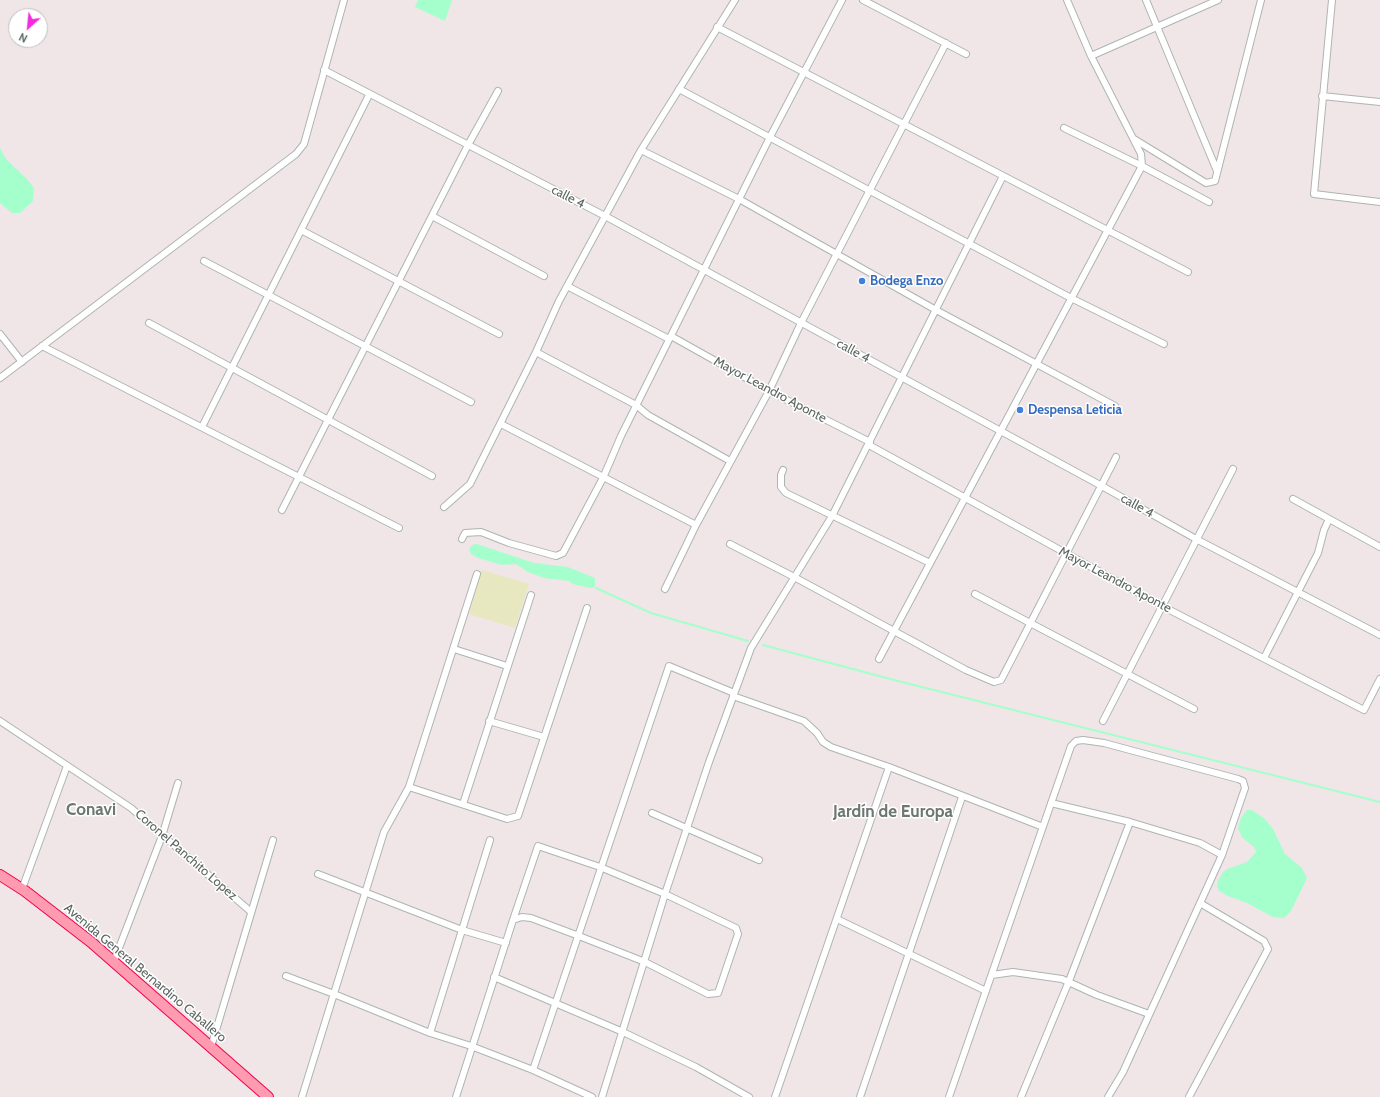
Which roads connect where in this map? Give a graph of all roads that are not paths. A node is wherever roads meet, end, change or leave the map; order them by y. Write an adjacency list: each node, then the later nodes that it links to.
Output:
1 (344, 0): 15 (street)
2 (735, 0): 11 (street)
3 (842, 0): 16 (street)
4 (1067, 0): 14 (street)
5 (1146, 0): 10 (street)
6 (1218, 0): 10 (street)
7 (1261, 0): 29 (street)
8 (1332, 0): 20 (street)
9 (868, 1): 12 (street)
10 (1157, 25): 14 (street); 29 (street)
11 (717, 27): 16 (street); 17 (street)
12 (946, 43): 13 (street); 22 (street)
13 (966, 54)
14 (1091, 56): 25 (street)
15 (324, 70): 19 (street, calle 4); 56 (street)
16 (805, 73): 22 (street); 24 (street)
17 (679, 89): 24 (street); 27 (street)
18 (498, 91): 26 (street)
19 (370, 95): 26 (street, calle 4); 37 (street)
20 (1322, 96): 21 (street); 34 (street)
21 (1380, 102)
22 (905, 125): 30 (street); 31 (street)
23 (1064, 128): 28 (street)
24 (770, 137): 31 (street); 32 (street)
25 (1134, 139): 28 (street); 29 (street)
26 (468, 145): 35 (street); 36 (street, calle 4)
27 (641, 150): 32 (street); 36 (street)
28 (1142, 166): 33 (street); 38 (street)
29 (1217, 171)
30 (1002, 176): 38 (street); 39 (street)
31 (870, 191): 39 (street); 40 (street)
32 (739, 199): 40 (street); 42 (street)
33 (1209, 202)
34 (1380, 202)
35 (432, 216): 44 (street); 45 (street)
36 (605, 216): 42 (street, calle 4); 46 (street)
37 (301, 230): 45 (street); 47 (street)
38 (1107, 230): 43 (street); 48 (street)
39 (968, 243): 48 (street); 49 (street)
40 (837, 255): 49 (street); 51 (street)
41 (204, 261): 47 (street)
42 (703, 270): 51 (street, calle 4); 54 (street)
43 (1188, 272)
44 (544, 276)
45 (399, 281): 53 (street); 57 (street)
46 (567, 286): 54 (street, Mayor Leandro Aponte); 58 (street)
47 (269, 295): 57 (street); 61 (street)
48 (1071, 298): 55 (street); 60 (street)
49 (936, 310): 60 (street); 63 (street)
50 (149, 323): 61 (street)
51 (801, 323): 63 (street, calle 4); 64 (street)
52 (0, 334): 59 (street)
53 (499, 334)
54 (670, 338): 64 (street, Mayor Leandro Aponte); 66 (street)
55 (1164, 344)
56 (42, 346): 59 (street); 70 (street)
57 (366, 346): 65 (street); 68 (street)
58 (536, 352): 66 (street); 69 (street)
59 (22, 362): 62 (street)
60 (1037, 364): 67 (street); 71 (street)
61 (232, 368): 68 (street); 70 (street)
62 (0, 378)
63 (902, 378): 71 (street, calle 4); 72 (street)
64 (769, 391): 72 (street, Mayor Leandro Aponte); 74 (street)
65 (471, 402)
66 (636, 405): 74 (street); 79 (street)
67 (1115, 406)
68 (328, 420): 77 (street); 78 (street)
69 (501, 424): 79 (street); 83 (street)
70 (202, 427): 77 (street)
71 (1001, 432): 80 (street, calle 4); 81 (street)
72 (869, 444): 81 (street, Mayor Leandro Aponte); 85 (street)
73 (1116, 457): 80 (street)
74 (730, 461): 87 (street)
75 (1233, 469): 90 (street)
76 (783, 470): 85 (street)
77 (299, 476): 84 (street); 88 (street)
78 (432, 476)
79 (603, 478): 87 (street); 89 (street)
80 (1100, 485): 90 (street, calle 4); 93 (street)
81 (964, 498): 93 (street, Mayor Leandro Aponte); 94 (street)
82 (1293, 499): 86 (street)
83 (444, 507)
84 (282, 510)
85 (832, 516): 94 (street); 96 (street)
86 (1330, 519): 92 (street); 98 (street)
87 (696, 525): 97 (street)
88 (399, 528)
89 (462, 539)
90 (1196, 539): 98 (street, calle 4); 101 (street)
91 (730, 544): 96 (street)
92 (1380, 547)
93 (1066, 554): 101 (street, Mayor Leandro Aponte); 103 (street)
94 (930, 563): 104 (street)
95 (477, 574): 106 (street)
96 (796, 578): 104 (street); 112 (street)
97 (665, 589)
98 (1299, 592): 105 (street, calle 4); 107 (street)
99 (975, 594): 103 (street)
100 (531, 595): 109 (street)
101 (1162, 606): 107 (street, Mayor Leandro Aponte); 110 (street)
102 (587, 608): 117 (street)
103 (1031, 623): 104 (street); 110 (street)
104 (894, 631): 108 (street)
105 (1380, 635)
106 (454, 649): 109 (street); 121 (street)
107 (1264, 658): 111 (street, Mayor Leandro Aponte)
108 (879, 659)
109 (507, 666): 115 (street)
110 (1128, 675): 113 (street); 116 (street)
111 (1380, 679)
112 (734, 694): 119 (street); 128 (street); 134 (street)
113 (1194, 709)
114 (0, 721): 118 (street, Coronel Panchito Lopez)
115 (489, 721): 117 (street); 124 (street)
116 (1103, 721)
117 (544, 736): 124 (street)
118 (67, 766): 129 (street, Coronel Panchito Lopez); 137 (street)
119 (889, 767): 122 (street); 142 (street)
120 (178, 783): 129 (street)
121 (409, 787): 124 (street); 138 (street)
122 (962, 796): 127 (street); 147 (street)
123 (1051, 802): 126 (street); 127 (street); 132 (street)
124 (463, 804)
125 (652, 813): 128 (street)
126 (1130, 822): 132 (street); 153 (street)
127 (1043, 827): 150 (street)
128 (688, 828): 133 (street); 139 (street)
129 (162, 836): 141 (street, Coronel Panchito Lopez); 148 (street)
130 (273, 840): 141 (street)
131 (490, 840): 144 (street)
132 (1222, 855): 140 (street)
133 (759, 860)
134 (600, 867): 139 (street); 143 (street); 145 (street)
135 (318, 874): 138 (street)
136 (0, 875): 137 (highway, Avenida General Bernardino Caballero)
137 (22, 889): 148 (highway, Avenida General Bernardino Caballero)
138 (365, 892): 144 (street); 155 (street)
139 (665, 894): 149 (street); 149 (street)
140 (1200, 903): 157 (street); 174 (street)
141 (250, 911): 161 (street)
142 (836, 918): 147 (street); 169 (street)
143 (513, 920): 145 (street); 146 (street)
144 (462, 930): 146 (street); 159 (street)
145 (579, 936): 149 (street); 156 (street)
146 (506, 943): 152 (street)
147 (909, 954): 154 (street); 170 (street)
148 (114, 962): 161 (highway, Avenida General Bernardino Caballero)
149 (645, 962): 158 (street)
150 (992, 975): 153 (street); 154 (street)
151 (286, 976): 155 (street)
152 (494, 977): 156 (street); 160 (street)
153 (1069, 981): 157 (street); 172 (street)
154 (986, 991): 171 (street)
155 (334, 994): 159 (street); 164 (street)
156 (556, 1004): 158 (street); 162 (street)
157 (1149, 1014): 173 (street)
158 (623, 1032): 167 (street); 168 (street)
159 (430, 1033): 160 (street)
160 (471, 1046): 162 (street); 165 (street)
161 (211, 1047): 163 (highway, Avenida General Bernardino Caballero)
162 (533, 1070): 166 (street)
163 (268, 1097)
164 (302, 1097)
165 (456, 1097)
166 (592, 1097)
167 (602, 1097)
168 (749, 1097)
169 (775, 1097)
170 (860, 1097)
171 (949, 1097)
172 (1022, 1097)
173 (1108, 1097)
174 (1189, 1097)

